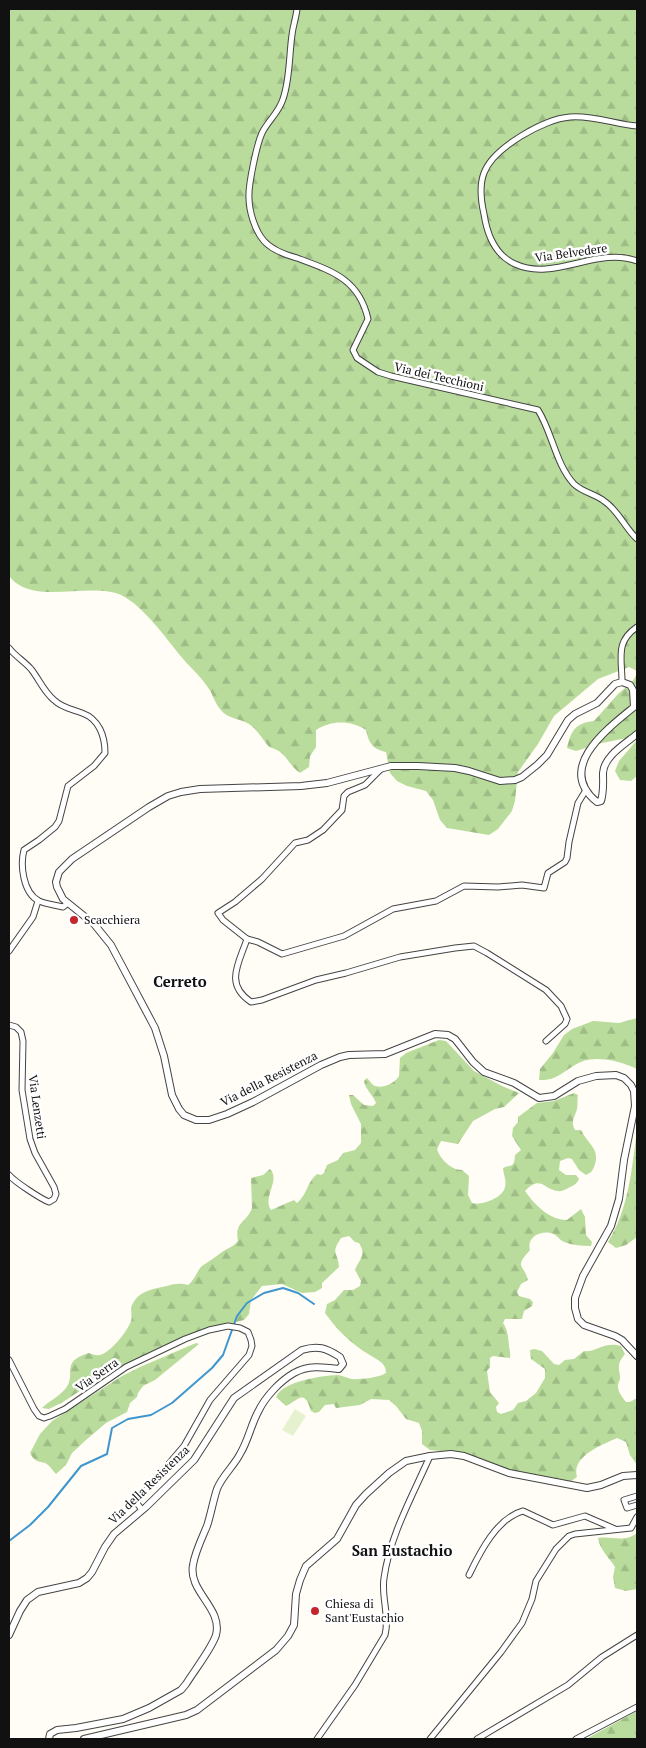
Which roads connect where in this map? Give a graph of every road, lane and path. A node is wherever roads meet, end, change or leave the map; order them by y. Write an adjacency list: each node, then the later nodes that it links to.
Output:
1 (297, 9): 4 (street, Via dei Tecchioni)
2 (637, 126): 3 (street, Via Belvedere)
3 (637, 260)
4 (637, 539)
5 (637, 627): 7 (street)
6 (9, 648): 11 (street)
7 (622, 682): 9 (street, Via della Resistenza); 10 (street)
8 (637, 734): 10 (street)
9 (381, 769): 12 (street, Via della Resistenza); 13 (street)
10 (586, 790): 13 (street)
11 (38, 901): 12 (street); 14 (street)
12 (68, 903): 18 (street, Via della Resistenza)
13 (247, 939): 16 (street)
14 (9, 952)
15 (9, 1025): 17 (street, Via Lenzetti)
16 (546, 1041)
17 (9, 1175)
18 (637, 1356)
19 (9, 1360): 24 (street, Via Serra)
20 (430, 1456): 21 (street); 32 (street); 33 (street)
21 (637, 1474)
22 (637, 1496): 23 (street)
23 (637, 1505)
24 (142, 1510): 28 (street, Via della Resistenza); 31 (street, Via della Resistenza)
25 (637, 1517): 26 (street)
26 (618, 1530): 27 (street); 34 (street)
27 (469, 1575)
28 (9, 1635)
29 (637, 1635): 35 (street)
30 (637, 1706): 36 (street)
31 (49, 1739)
32 (84, 1739)
33 (317, 1739)
34 (430, 1739)
35 (477, 1739)
36 (576, 1739)

